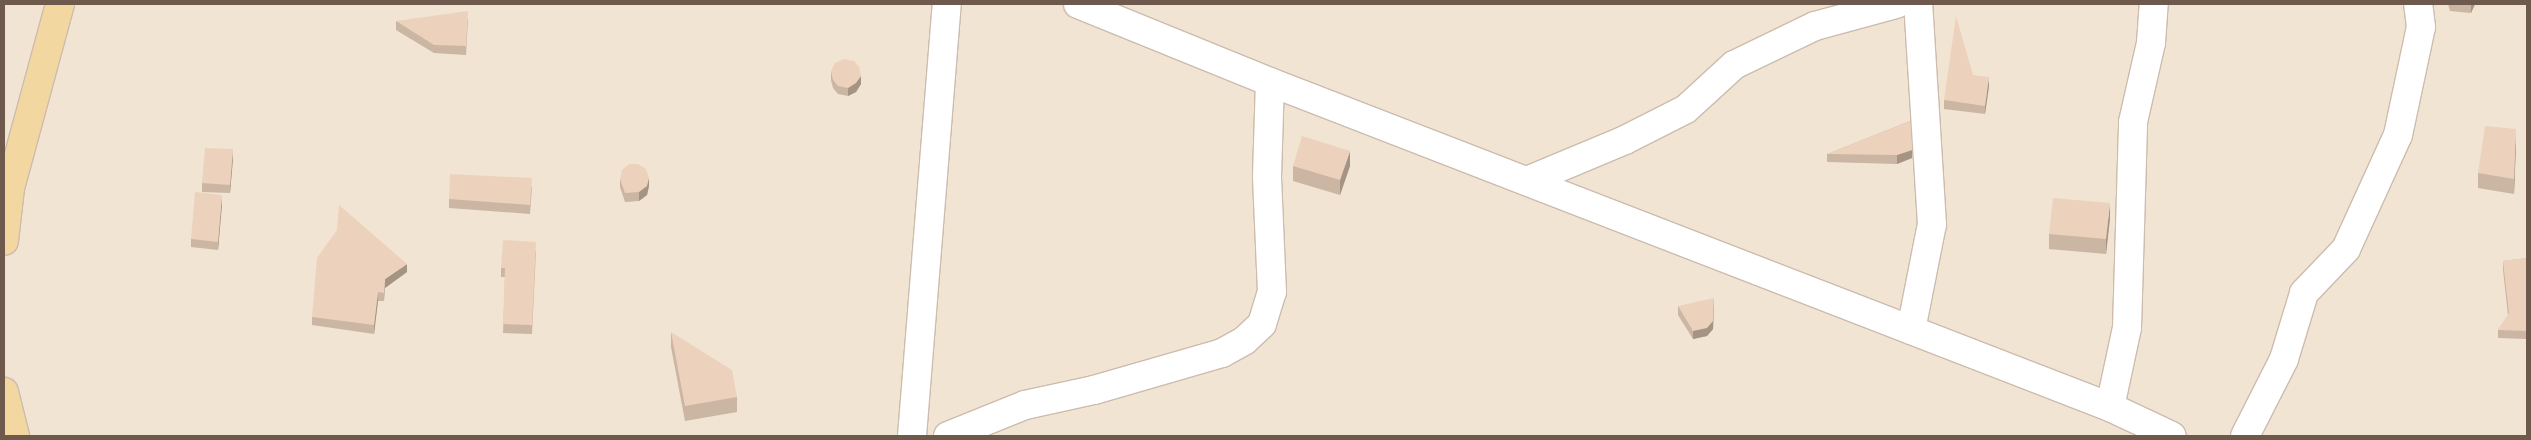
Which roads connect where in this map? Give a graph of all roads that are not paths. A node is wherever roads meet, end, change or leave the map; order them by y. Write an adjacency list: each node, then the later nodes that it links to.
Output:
1 (60, 4): 10 (main road)
2 (947, 4): 15 (street)
3 (1078, 4): 8 (street)
4 (1896, 4): 9 (street)
5 (1918, 4): 11 (street)
6 (2154, 4): 13 (street)
7 (2418, 4): 18 (street)
8 (1270, 82): 9 (street); 16 (street)
9 (1527, 181): 11 (street)
10 (4, 241)
11 (1911, 330): 13 (street)
12 (4, 392): 14 (main road)
13 (2110, 407): 17 (street)
14 (15, 436)
15 (912, 436)
16 (948, 436)
17 (2172, 436)
18 (2245, 436)

